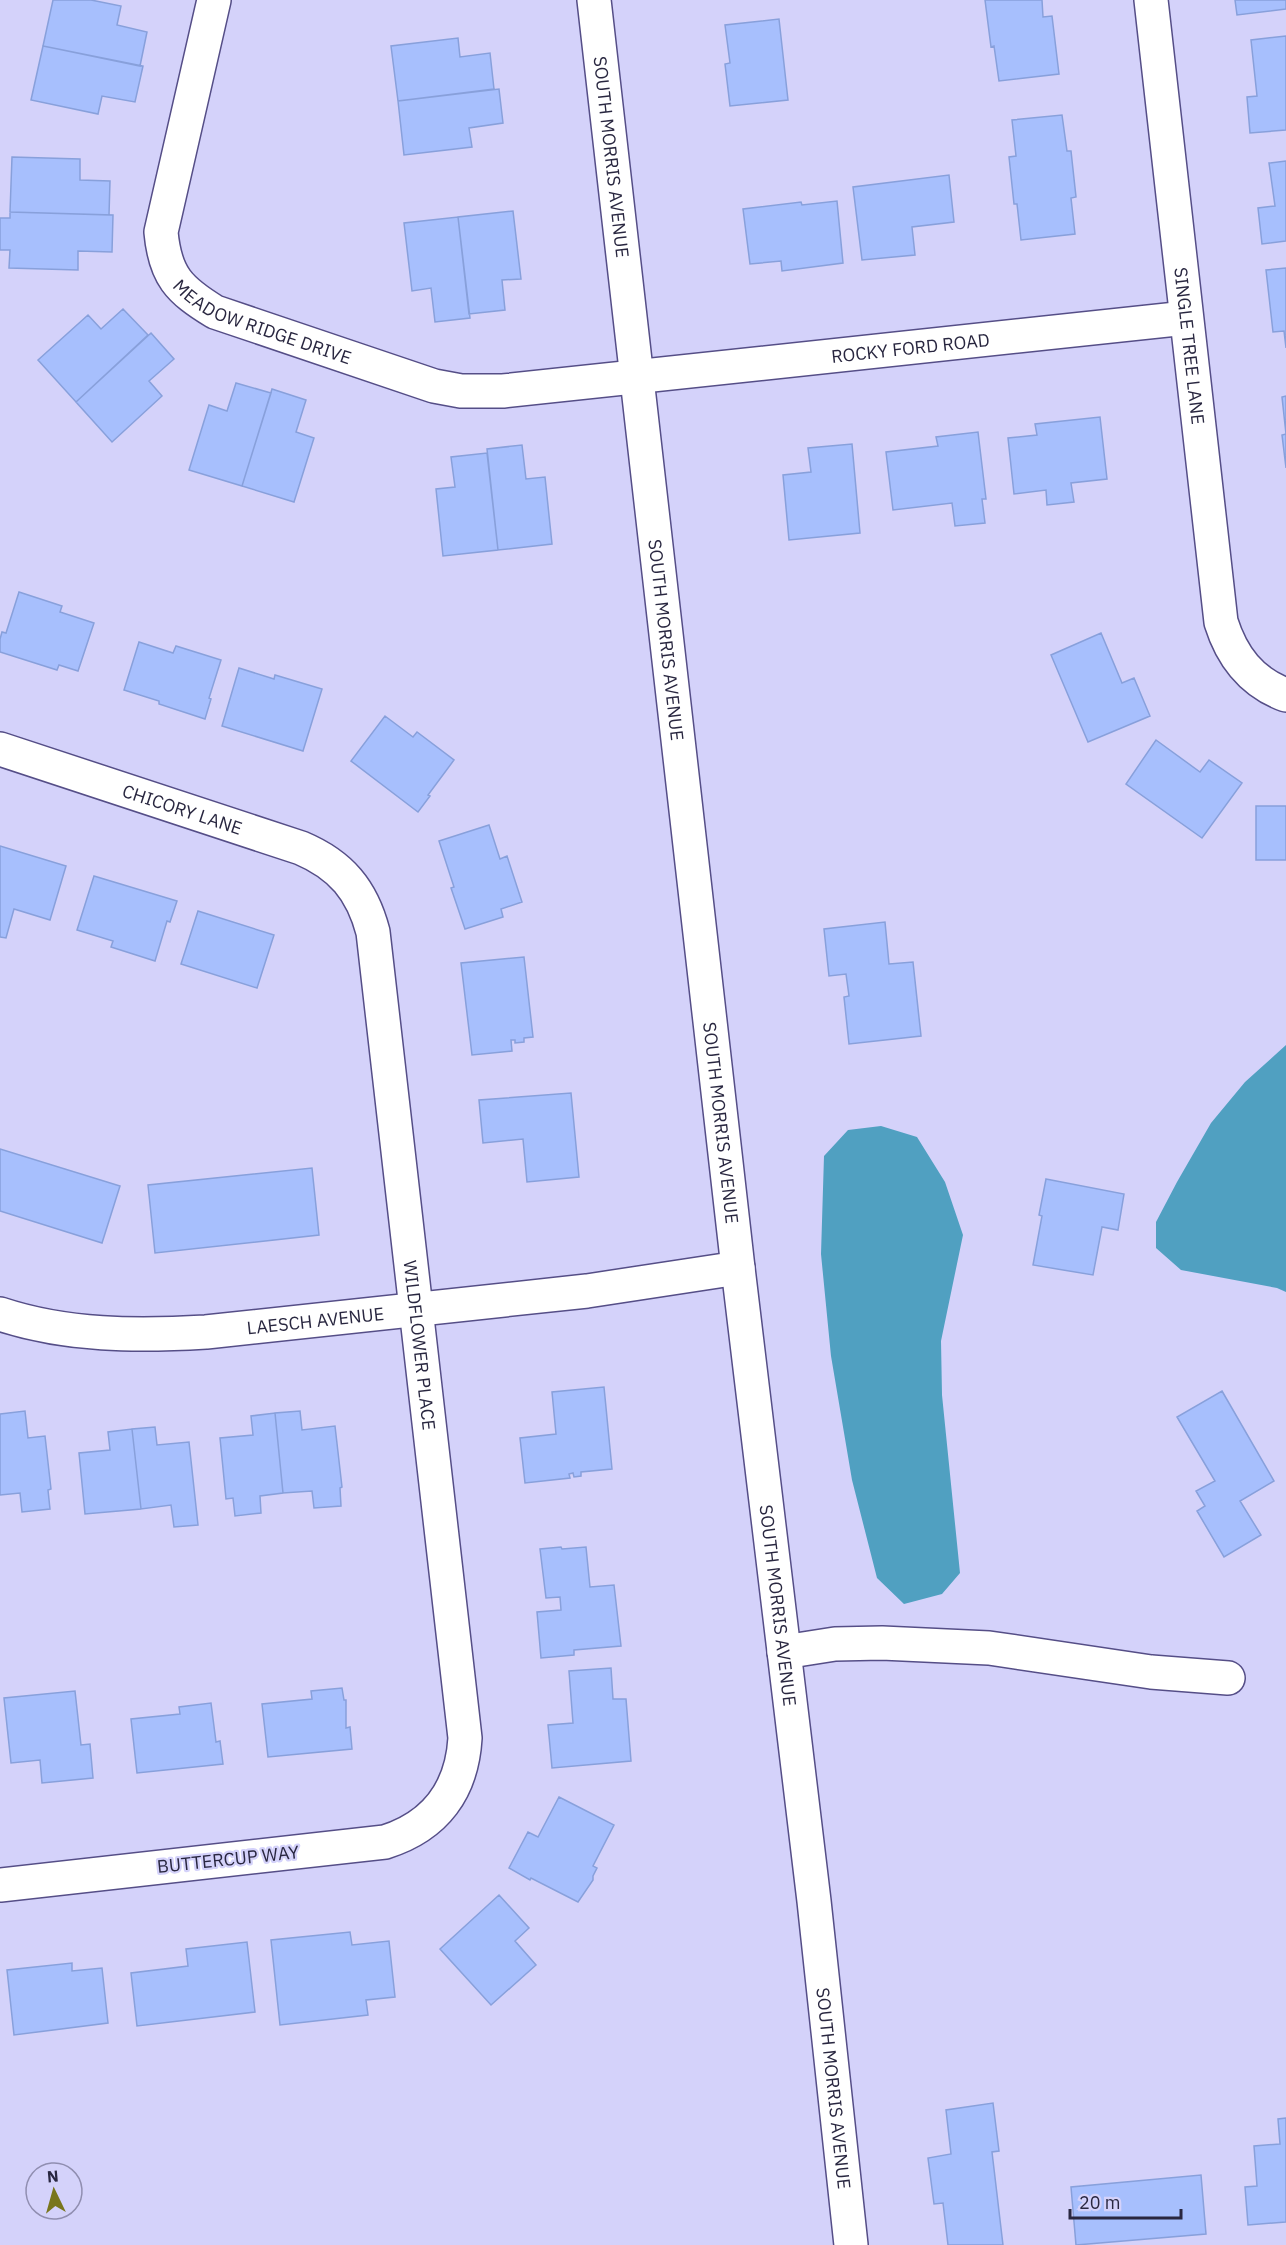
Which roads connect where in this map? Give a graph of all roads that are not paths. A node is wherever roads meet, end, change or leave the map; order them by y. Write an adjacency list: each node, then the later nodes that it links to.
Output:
1 (214, 0): 5 (street, MEADOW RIDGE DRIVE)
2 (594, 0): 5 (street, SOUTH MORRIS AVENUE)
3 (1151, 0): 4 (street, SINGLE TREE LANE)
4 (1186, 318): 5 (street, ROCKY FORD ROAD); 6 (street, SINGLE TREE LANE)
5 (636, 378): 9 (street, SOUTH MORRIS AVENUE)
6 (1272, 688)
7 (0, 749): 8 (street, CHICORY LANE)
8 (354, 888): 10 (street, WILDFLOWER PLACE)
9 (738, 1268): 10 (street, LAESCH AVENUE); 12 (street, SOUTH MORRIS AVENUE)
10 (417, 1309): 11 (street, LAESCH AVENUE); 14 (street, WILDFLOWER PLACE)
11 (0, 1314)
12 (784, 1652): 13 (street); 16 (street, SOUTH MORRIS AVENUE)
13 (1228, 1678)
14 (444, 1803): 15 (street, BUTTERCUP WAY)
15 (0, 1885)
16 (851, 2245)

